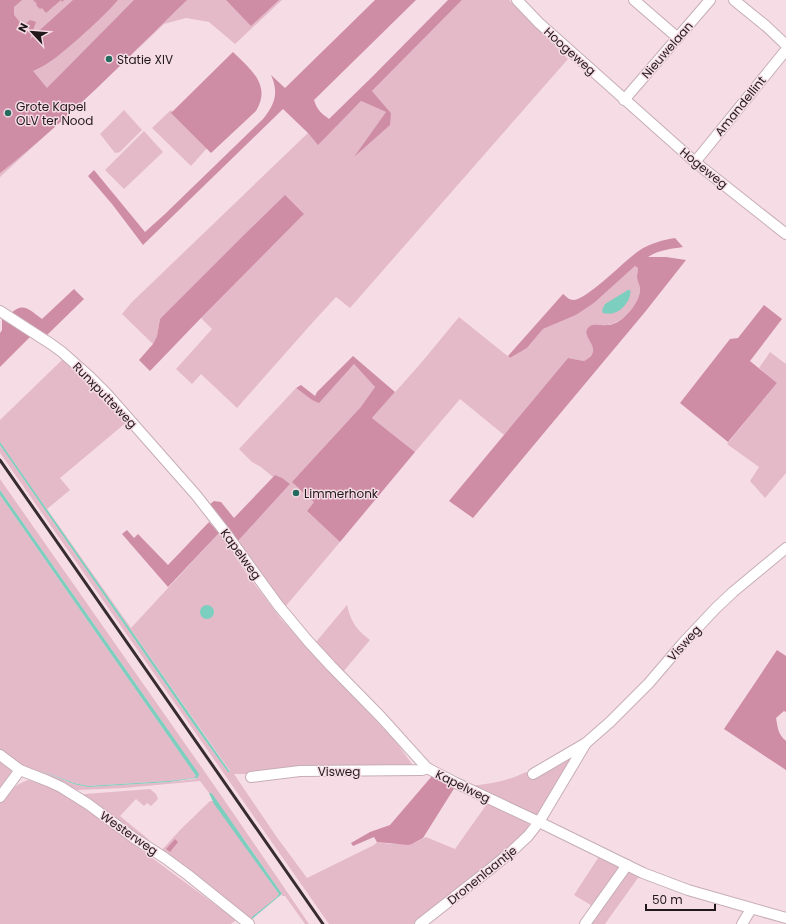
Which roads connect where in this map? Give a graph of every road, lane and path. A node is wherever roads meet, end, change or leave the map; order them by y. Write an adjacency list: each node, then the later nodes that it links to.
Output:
1 (517, 0): 8 (street, Hoogeweg)
2 (634, 0): 5 (street)
3 (710, 0): 5 (street, Nieuwelaan)
4 (734, 0): 6 (street)
5 (678, 38): 8 (street, Nieuwelaan)
6 (786, 45)
7 (786, 50): 9 (street, Amandellint)
8 (624, 100): 9 (street, Hogeweg)
9 (695, 162): 10 (street, Hogeweg)
10 (786, 234)
11 (0, 311): 12 (street, Runxputteweg)
12 (196, 495): 16 (street, Kapelweg)
13 (786, 548): 14 (street, Visweg)
14 (586, 743): 18 (street, Visweg); 21 (street, Visweg)
15 (0, 755): 17 (street, Westerweg)
16 (427, 768): 19 (street, Visweg); 21 (street, Kapelweg)
17 (20, 770): 20 (street); 25 (street, Westerweg)
18 (533, 774)
19 (251, 777)
20 (0, 797)
21 (539, 822): 22 (street, Kapelweg); 26 (street, Dronenlaantje)
22 (627, 865): 23 (street, Kapelweg); 27 (street)
23 (751, 909): 24 (street, Kapelweg); 28 (street)
24 (786, 918)
25 (249, 924)
26 (420, 924)
27 (585, 924)
28 (742, 924)

